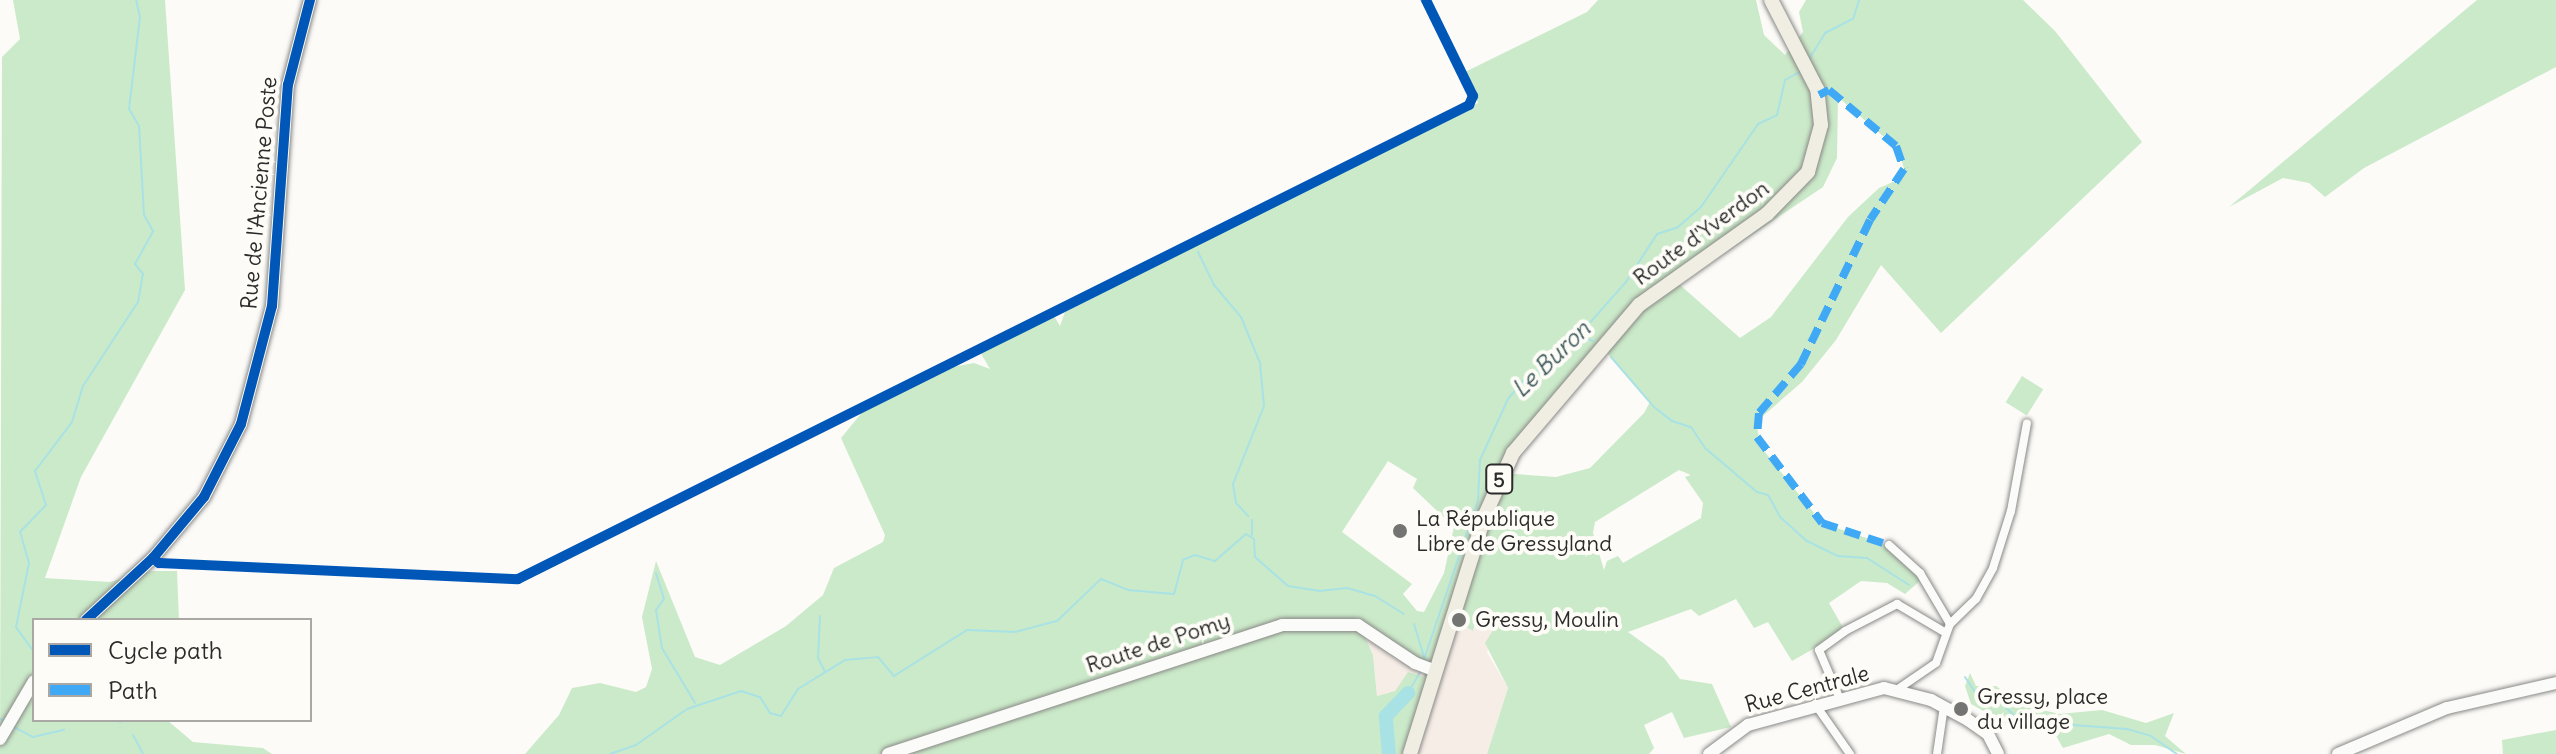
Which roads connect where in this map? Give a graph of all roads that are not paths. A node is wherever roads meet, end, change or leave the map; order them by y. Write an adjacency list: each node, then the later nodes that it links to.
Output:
1 (310, 0): 5 (street, Rue de l'Ancienne Poste)
2 (1771, 0): 8 (main road, Route d'Yverdon / 5)
3 (2027, 423): 6 (street)
4 (1889, 545): 6 (street)
5 (88, 618)
6 (1950, 624): 7 (street)
7 (1946, 633): 11 (street); 12 (street)
8 (1432, 670): 16 (street, Route de Pomy); 17 (main road, 5)
9 (2556, 683): 22 (street)
10 (32, 684): 15 (street)
11 (1898, 689): 12 (street, Rue Centrale); 14 (street, Rue Centrale)
12 (1839, 697): 13 (street, Rue Centrale)
13 (1815, 704): 18 (street, Rue Centrale); 19 (street)
14 (1944, 706): 20 (street); 21 (street, Rue Centrale)
15 (0, 739)
16 (888, 754)
17 (1410, 754)
18 (1709, 754)
19 (1850, 754)
20 (1937, 754)
21 (1998, 754)
22 (2338, 754)

